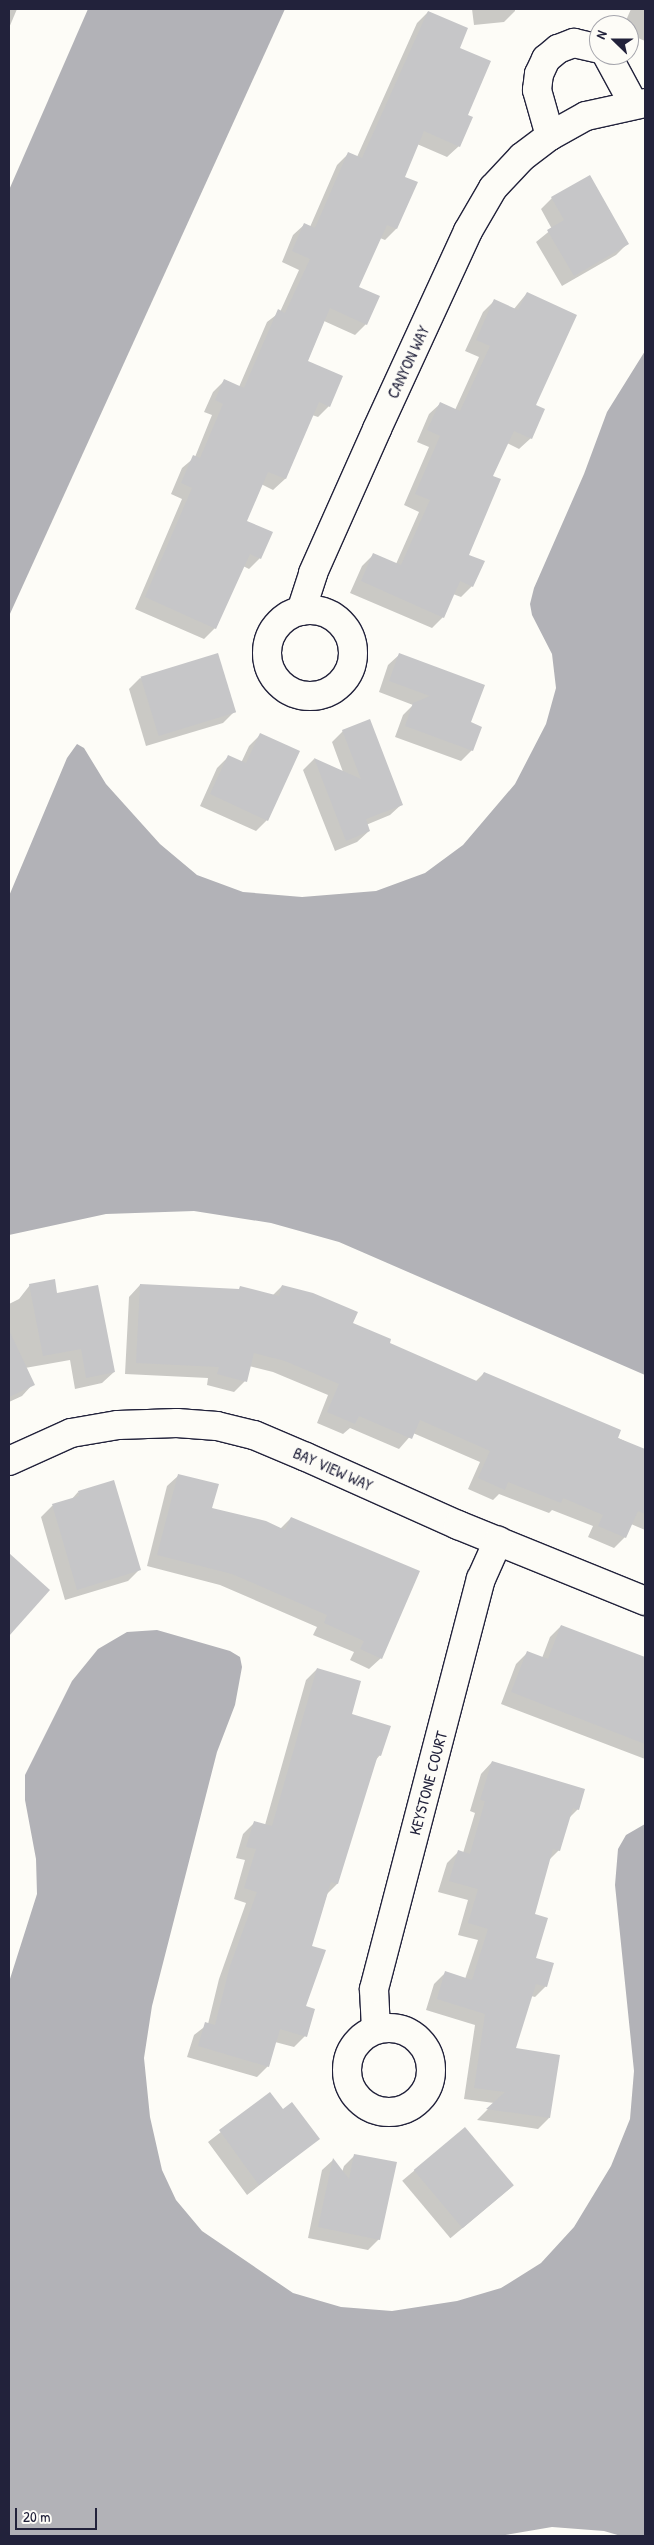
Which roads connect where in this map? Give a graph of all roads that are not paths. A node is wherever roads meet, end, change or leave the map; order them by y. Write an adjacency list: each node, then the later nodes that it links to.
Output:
1 (589, 47): 4 (street)
2 (614, 65): 3 (street, CANYON WAY)
3 (639, 103): 4 (street, CANYON WAY)
4 (550, 136): 5 (street, CANYON WAY)
5 (301, 611)
6 (9, 1461): 7 (street, BAY VIEW WAY)
7 (498, 1541): 8 (street, BAY VIEW WAY); 9 (street, KEYSTONE COURT)
8 (645, 1601)
9 (376, 2029)

